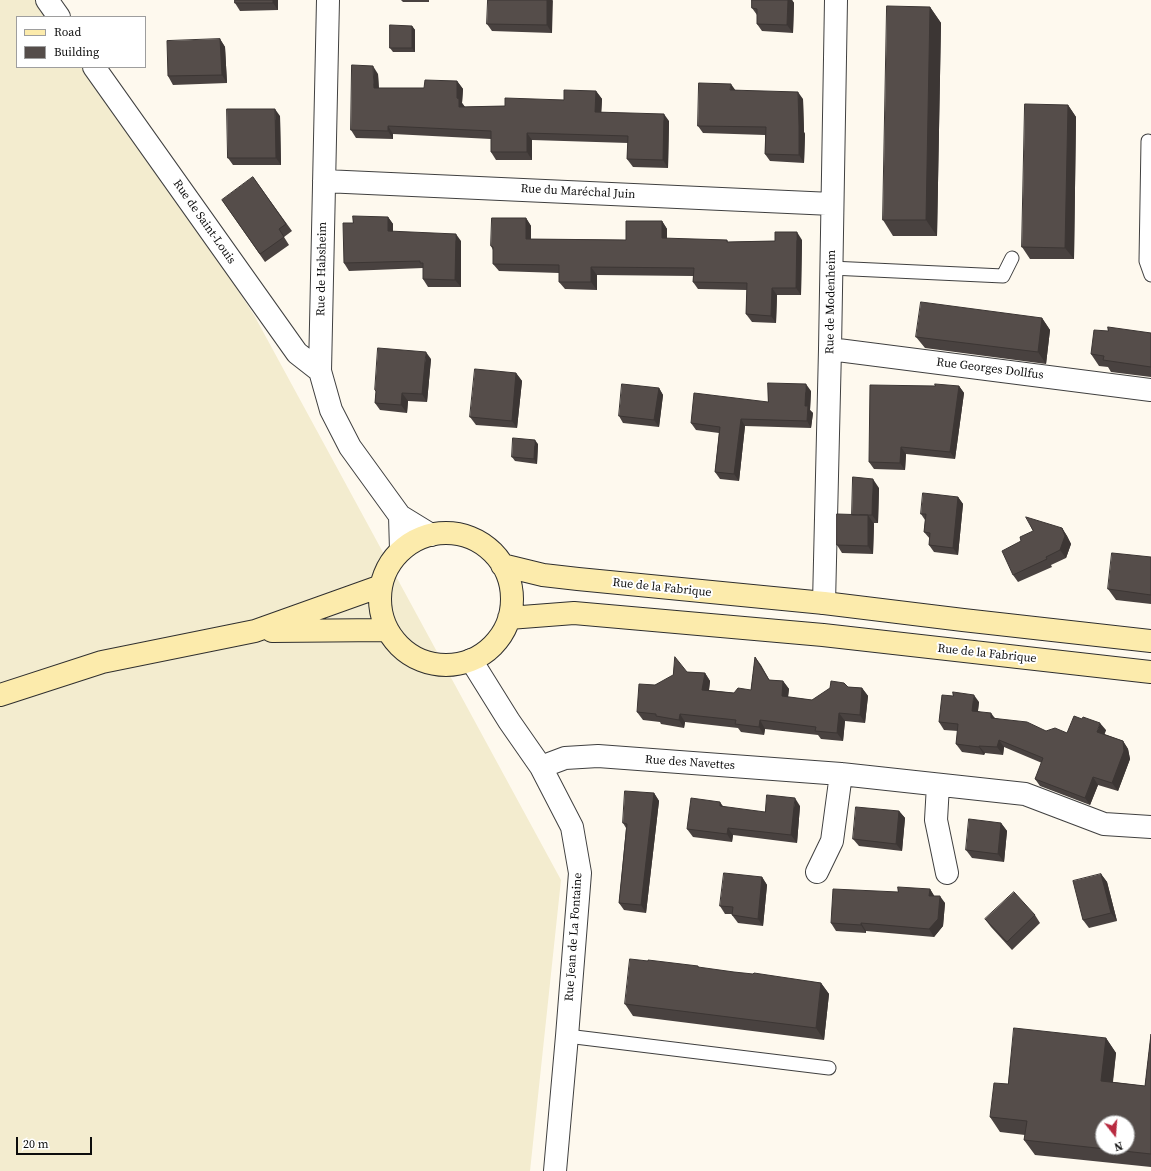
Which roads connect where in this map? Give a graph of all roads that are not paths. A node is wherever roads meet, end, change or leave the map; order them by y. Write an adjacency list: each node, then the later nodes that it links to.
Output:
1 (47, 0): 4 (street)
2 (328, 0): 7 (street, Rue de Habsheim)
3 (836, 0): 8 (street, Rue de Modenheim)
4 (58, 16)
5 (95, 68): 13 (street, Rue de Saint-Louis)
6 (1148, 141): 11 (lane)
7 (324, 181): 8 (street, Rue du Maréchal Juin); 13 (street, Rue de Habsheim)
8 (832, 204): 10 (street, Rue de Modenheim)
9 (1012, 258): 10 (lane)
10 (831, 268): 12 (street, Rue de Modenheim)
11 (1151, 275)
12 (830, 349): 14 (street, Rue Georges Dollfus); 20 (street, Rue de Modenheim)
13 (320, 371): 15 (street, Rue de Habsheim)
14 (1151, 390)
15 (400, 516): 16 (street, Rue de Habsheim); 17 (street)
16 (431, 535): 17 (main road); 18 (main road)
17 (401, 550): 19 (main road)
18 (502, 564): 20 (main road, Rue de la Fabrique); 21 (main road)
19 (381, 586): 22 (main road); 23 (main road)
20 (824, 603): 24 (main road); 25 (main road, Rue de la Fabrique)
21 (509, 618): 24 (main road, Rue de la Fabrique); 26 (main road)
22 (387, 630): 23 (main road); 26 (main road)
23 (255, 631): 28 (main road)
24 (823, 635): 27 (main road, Rue de la Fabrique)
25 (1151, 641)
26 (471, 660): 29 (street, Rue Jean de La Fontaine)
27 (1151, 672)
28 (0, 695)
29 (541, 767): 30 (street, Rue des Navettes); 35 (street, Rue Jean de La Fontaine)
30 (841, 774): 31 (street, Rue des Navettes); 33 (street)
31 (938, 785): 32 (street, Rue des Navettes); 34 (street)
32 (1151, 827)
33 (817, 872)
34 (946, 873)
35 (567, 1036): 36 (lane); 37 (street, Rue Jean de La Fontaine)
36 (829, 1068)
37 (555, 1171)

